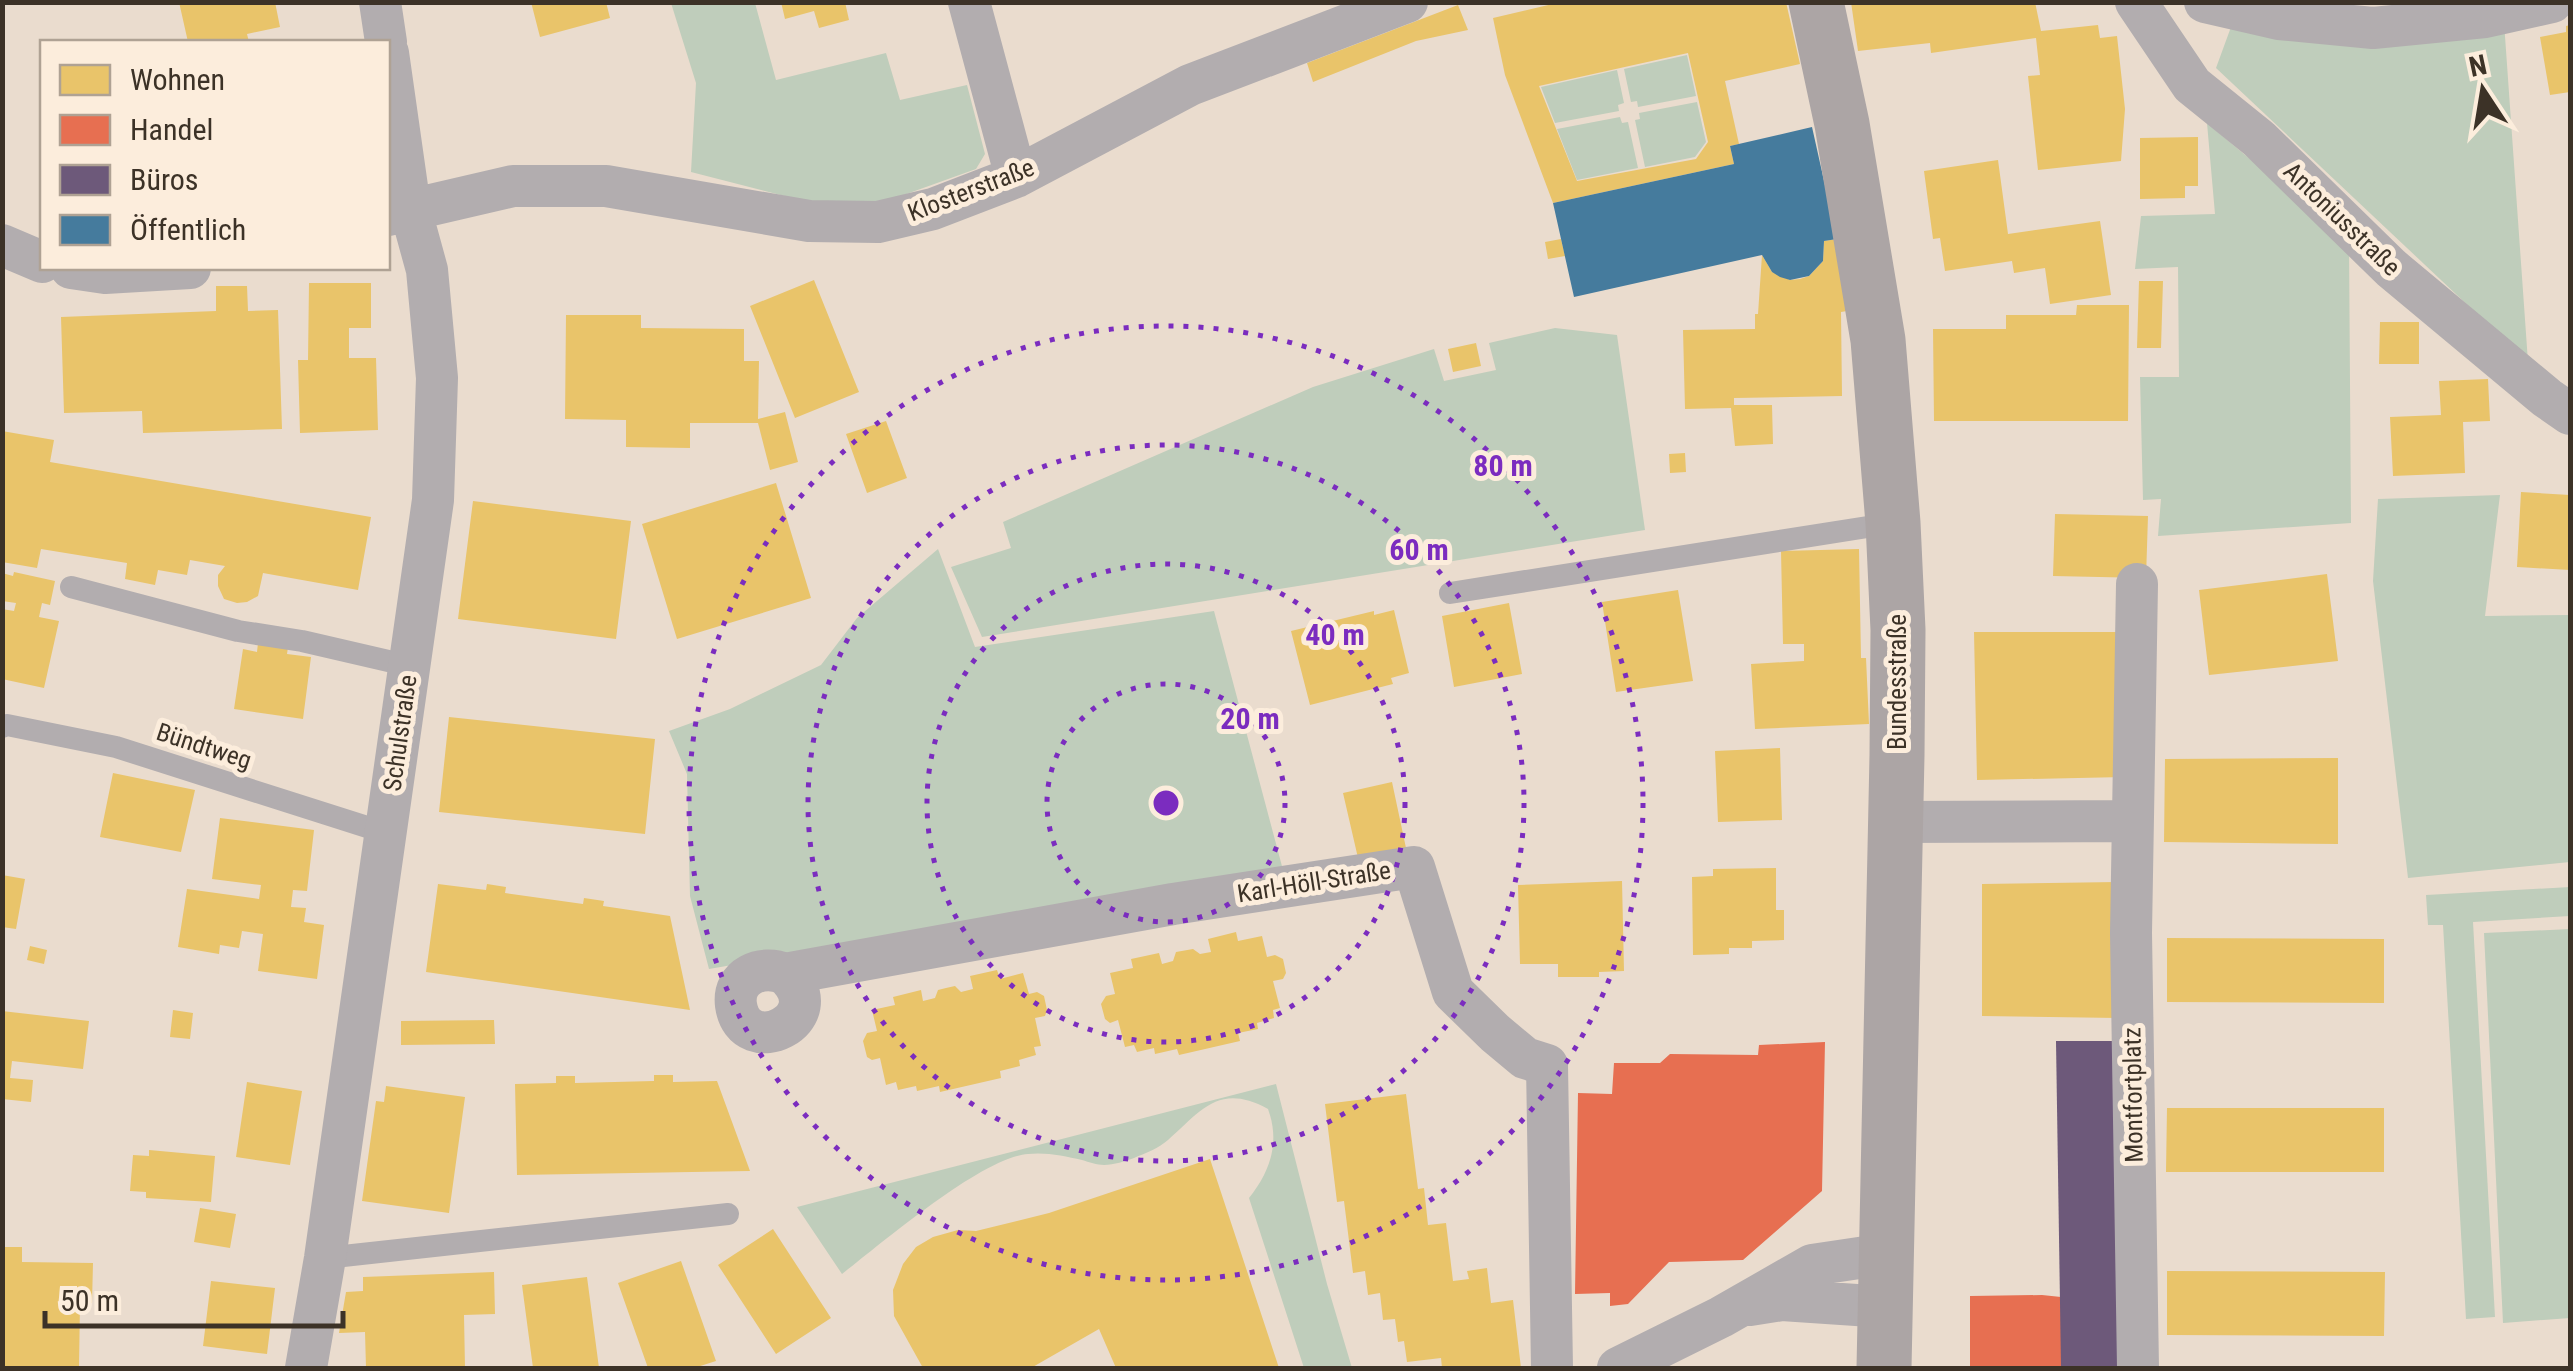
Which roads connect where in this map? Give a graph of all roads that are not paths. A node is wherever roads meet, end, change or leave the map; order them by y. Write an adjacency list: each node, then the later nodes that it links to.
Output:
1 (380, 2): 8 (street)
2 (969, 2): 10 (street)
3 (1407, 2): 10 (street, Klosterstraße)
4 (1816, 2): 17 (main road, Bundesstraße)
5 (2136, 2): 16 (street, Antoniusstraße)
6 (2552, 2): 7 (street)
7 (2226, 5)
8 (386, 40)
9 (390, 82): 11 (street, Schulstraße)
10 (1016, 177): 11 (street, Klosterstraße)
11 (399, 212): 21 (street, Schulstraße)
12 (2, 244): 13 (street)
13 (40, 261)
14 (85, 270): 15 (street)
15 (156, 270)
16 (2570, 414)
17 (1893, 523): 20 (lane); 24 (main road, Bundesstraße)
18 (2137, 584): 23 (street, Montfortplatz)
19 (71, 587): 21 (lane)
20 (1450, 593)
21 (410, 666): 25 (street, Schulstraße)
22 (2, 727): 25 (lane, Bündtweg)
23 (2132, 821): 24 (street); 34 (street, Montfortplatz)
24 (1895, 822): 29 (main road, Bundesstraße)
25 (386, 833): 28 (street, Schulstraße)
26 (785, 974): 31 (street, Karl-Höll-Straße)
27 (728, 1214): 28 (lane)
28 (324, 1258): 30 (street, Schulstraße)
29 (1886, 1280): 32 (street); 33 (main road, Bundesstraße)
30 (306, 1368)
31 (1552, 1368)
32 (1618, 1368)
33 (1884, 1368)
34 (2138, 1368)

